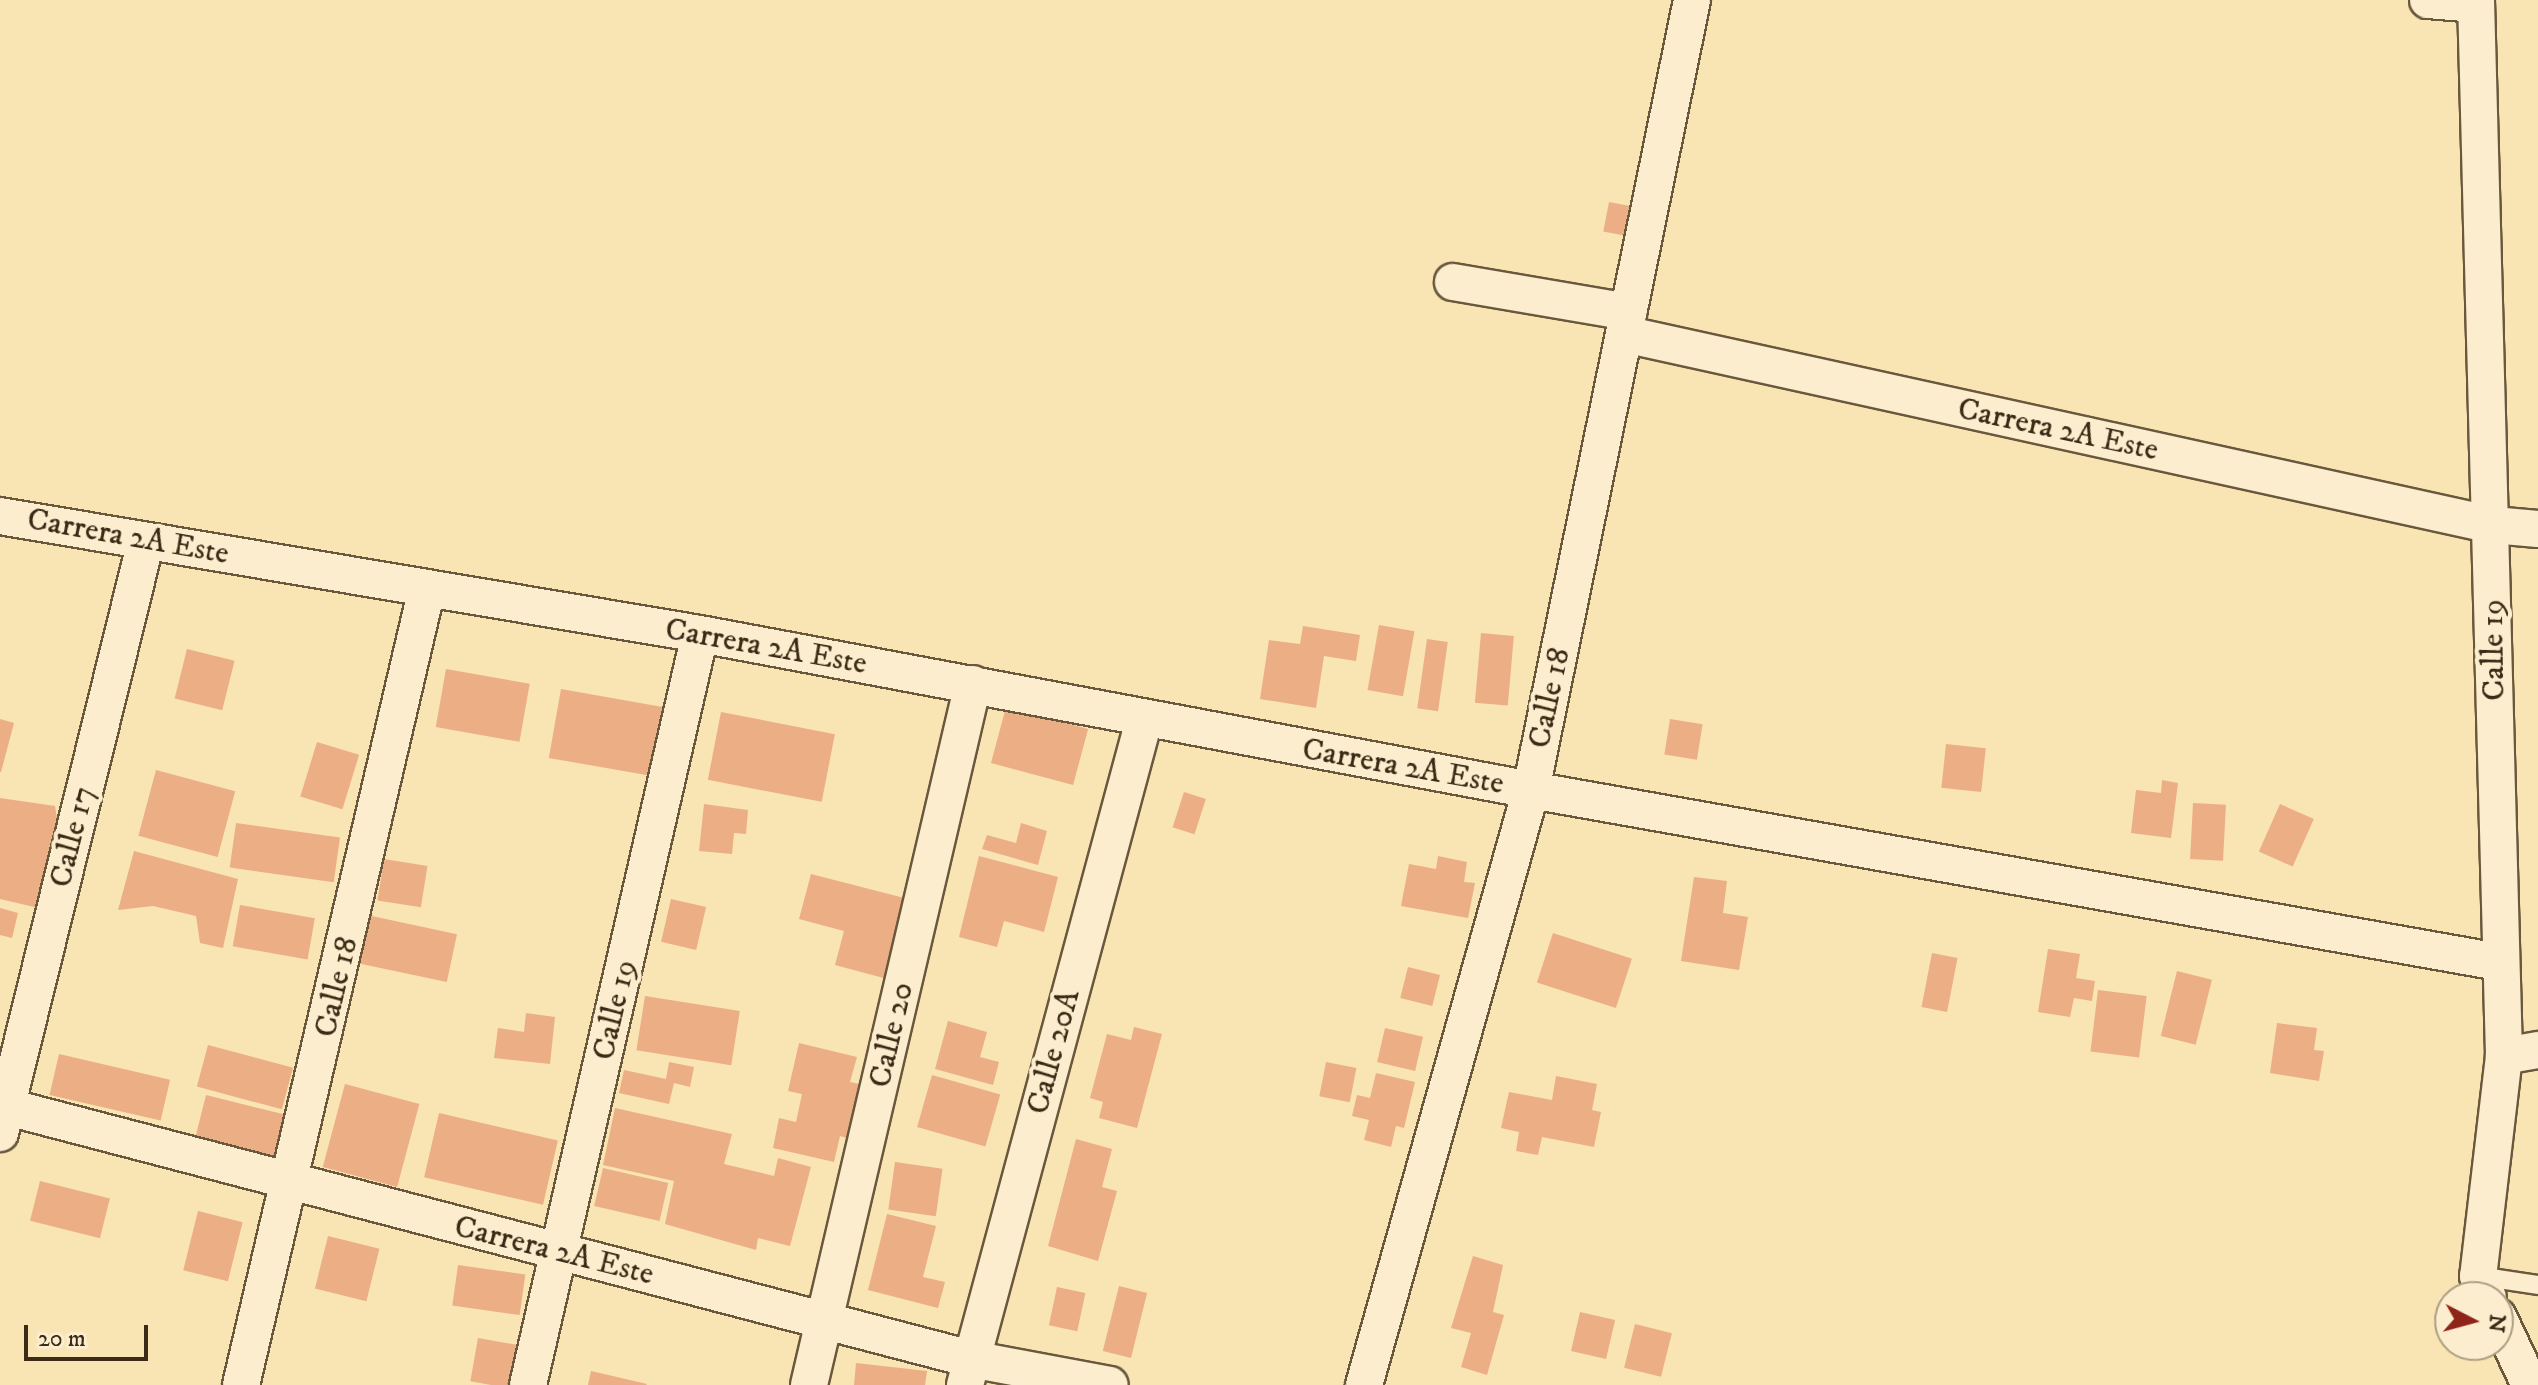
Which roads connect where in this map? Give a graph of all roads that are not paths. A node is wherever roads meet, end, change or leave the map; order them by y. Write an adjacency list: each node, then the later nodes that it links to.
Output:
1 (1692, 0): 5 (street, Calle 18)
2 (2428, 0): 3 (street)
3 (2476, 2): 7 (street, Calle 19)
4 (1453, 282): 5 (street, Carrera 2A Este)
5 (1626, 323): 7 (street, Carrera 2A Este); 14 (street, Calle 18)
6 (0, 516): 9 (street, Carrera 2A Este)
7 (2493, 525): 8 (street, Carrera 2A Este); 15 (street, Calle 19)
8 (2538, 529)
9 (146, 541): 10 (street, Carrera 2A Este); 17 (street, Calle 17)
10 (427, 588): 11 (street, Carrera 2A Este); 18 (street, Calle 18)
11 (700, 634): 12 (street, Carrera 2A Este); 19 (street, Calle 19)
12 (973, 684): 13 (street, Carrera 2A Este); 23 (street, Calle 20)
13 (1144, 720): 14 (street, Carrera 2A Este); 25 (street, Calle 20A)
14 (1531, 790): 15 (street, Carrera 2A Este); 31 (street, Calle 18)
15 (2499, 962): 16 (street, Calle 19)
16 (2521, 1053): 20 (street, Calle 19)
17 (2, 1115): 18 (street, Carrera 2A Este)
18 (292, 1183): 19 (street, Carrera 2A Este); 27 (street, Calle 18)
19 (560, 1254): 23 (street, Carrera 2A Este); 28 (street, Calle 19)
20 (2484, 1281)
21 (2514, 1285): 22 (lane)
22 (2538, 1285)
23 (826, 1318): 25 (street, Carrera 2A Este); 29 (street, Calle 20)
24 (2514, 1351): 32 (street)
25 (968, 1372): 26 (street, Carrera 2A Este)
26 (1022, 1376): 30 (street, Carrera 2A Este)
27 (241, 1385)
28 (528, 1385)
29 (809, 1385)
30 (1110, 1385)
31 (1364, 1385)
32 (2530, 1385)

